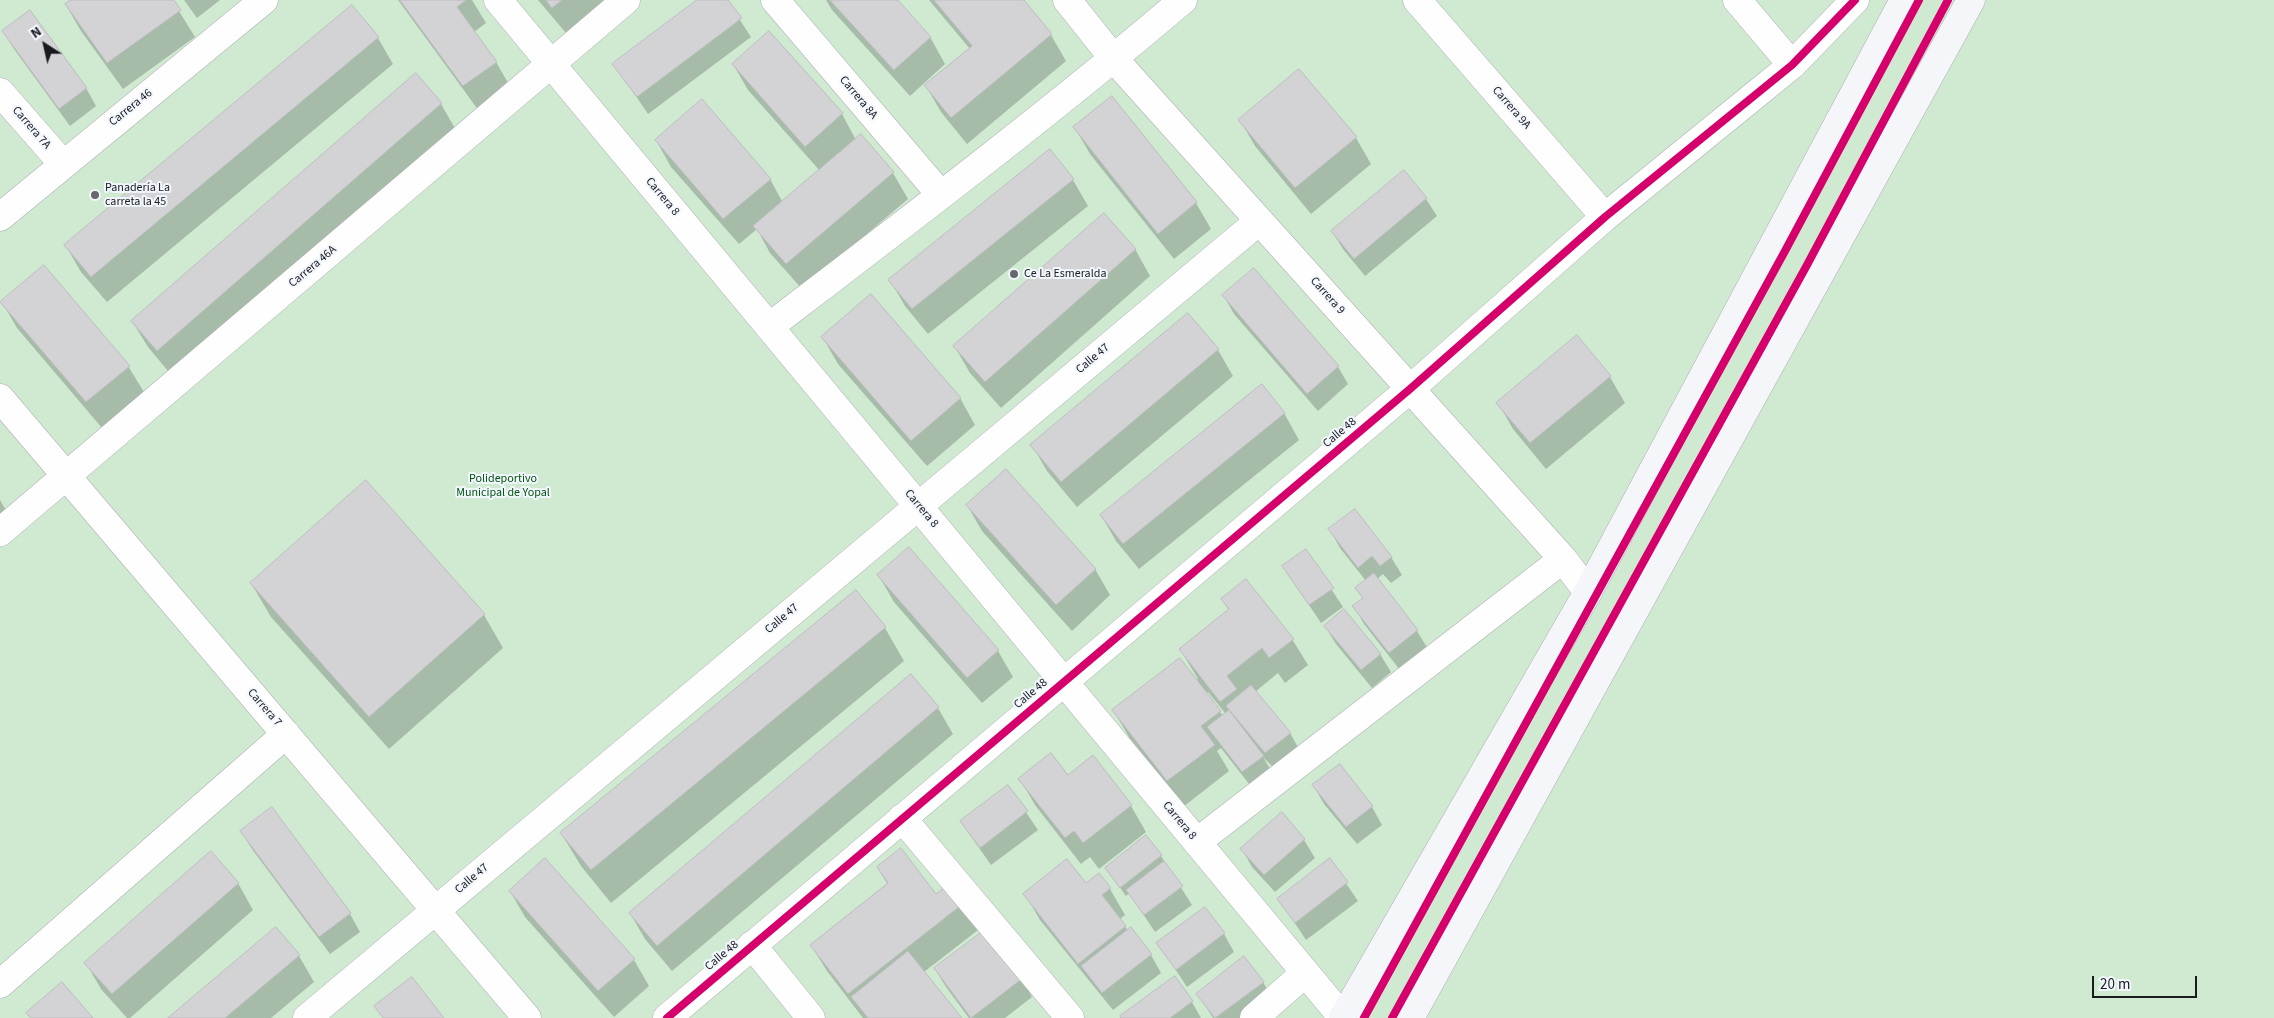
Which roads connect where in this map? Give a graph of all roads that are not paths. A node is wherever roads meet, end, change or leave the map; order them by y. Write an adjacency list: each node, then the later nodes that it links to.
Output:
1 (264, 0): 16 (street, Carrera 46)
2 (498, 0): 13 (street, Carrera 8)
3 (626, 0): 13 (street, Carrera 46A)
4 (775, 0): 17 (street, Carrera 8A)
5 (1067, 0): 12 (street, Carrera 9)
6 (1183, 0): 12 (street)
7 (1417, 0): 19 (street, Carrera 9A)
8 (1737, 0): 14 (street)
9 (1855, 0): 14 (street, Calle 48)
10 (1904, 0): 28 (main road)
11 (1970, 0): 44 (main road)
12 (1114, 59): 17 (street); 20 (street, Carrera 9)
13 (551, 64): 21 (street, Carrera 8); 24 (street, Carrera 46A)
14 (1792, 65): 19 (street, Calle 48)
15 (0, 92): 16 (street, Carrera 7A)
16 (63, 164): 18 (street, Carrera 46)
17 (941, 195): 21 (street)
18 (0, 217)
19 (1605, 217): 22 (street, Calle 48)
20 (1259, 221): 22 (street, Carrera 9); 25 (street, Calle 47)
21 (769, 326): 25 (street, Carrera 8)
22 (1410, 389): 27 (street, Carrera 9); 29 (street, Calle 48)
23 (0, 398): 24 (street, Carrera 7)
24 (66, 477): 26 (street, Carrera 46A); 30 (street, Carrera 7)
25 (918, 506): 29 (street, Carrera 8); 33 (street, Calle 47)
26 (0, 532)
27 (1562, 559): 28 (street, Carrera 9); 32 (street)
28 (1588, 592): 43 (main road)
29 (1064, 681): 31 (street, Calle 48); 32 (street, Carrera 8)
30 (286, 734): 33 (street, Carrera 7); 36 (street)
31 (902, 818): 34 (street, Calle 48); 41 (street)
32 (1196, 842): 35 (street, Carrera 8)
33 (435, 910): 37 (street, Calle 47); 38 (street, Carrera 7)
34 (752, 945): 39 (street, Calle 48); 40 (street)
35 (1306, 973): 42 (street); 43 (street, Carrera 8)
36 (0, 984)
37 (307, 1018)
38 (527, 1018)
39 (667, 1018)
40 (811, 1018)
41 (1070, 1018)
42 (1254, 1018)
43 (1343, 1018)
44 (1410, 1018)

